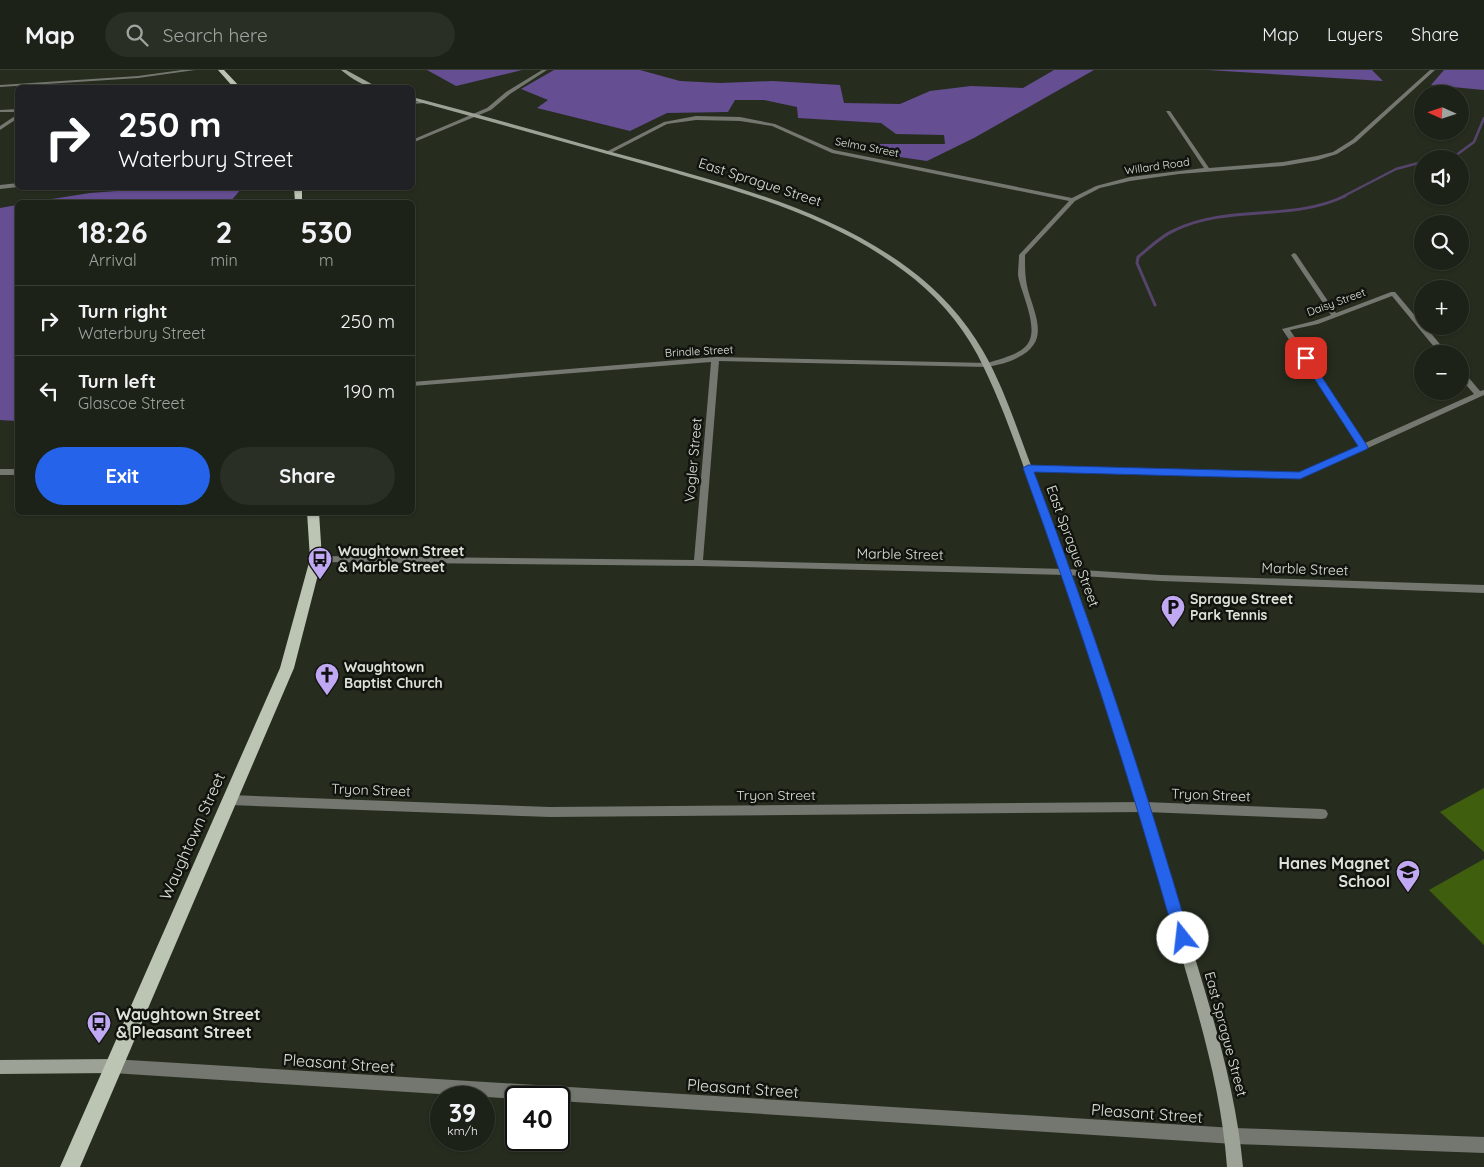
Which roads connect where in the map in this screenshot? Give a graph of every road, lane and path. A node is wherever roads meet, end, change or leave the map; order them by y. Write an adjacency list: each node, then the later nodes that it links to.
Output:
1 (193, 70): 7 (street)
2 (221, 70): 8 (main road)
3 (344, 70): 9 (street)
4 (545, 70): 17 (street)
5 (1433, 70): 22 (street, Willard Road)
6 (15, 85): 10 (street)
7 (15, 85)
8 (235, 85)
9 (370, 85)
10 (0, 86)
11 (415, 99): 12 (street, East Sprague Street)
12 (425, 102): 13 (street); 17 (street, East Sprague Street)
13 (415, 103)
14 (15, 110): 15 (street)
15 (0, 111)
16 (1168, 112): 22 (street)
17 (476, 116): 20 (street); 21 (street, East Sprague Street)
18 (15, 117): 19 (street)
19 (0, 128)
20 (415, 141)
21 (607, 153): 25 (street, Selma Street); 30 (street, East Sprague Street)
22 (1207, 169): 25 (street, Willard Road)
23 (15, 184): 24 (street)
24 (0, 187)
25 (1073, 200): 30 (street, Willard Road)
26 (1294, 255): 27 (street)
27 (1335, 316): 28 (street, Daisy Street); 34 (street, Daisy Street)
28 (1436, 345)
29 (715, 360): 30 (street, Brindle Street); 32 (street, Brindle Street); 40 (street, Vogler Street)
30 (987, 365): 35 (street, East Sprague Street)
31 (1469, 381): 33 (street)
32 (415, 384)
33 (1481, 394): 34 (street)
34 (1364, 447): 35 (street)
35 (1028, 468): 41 (street, East Sprague Street)
36 (0, 472): 37 (street)
37 (15, 472)
38 (313, 515): 39 (main road, Waughtown Street)
39 (316, 559): 40 (street, Marble Street); 43 (main road, Waughtown Street)
40 (698, 563): 41 (street, Marble Street)
41 (1066, 572): 42 (street, Marble Street); 44 (street, East Sprague Street)
42 (1484, 588)
43 (230, 800): 44 (street, Tryon Street); 46 (main road, Waughtown Street)
44 (1145, 807): 45 (street, Tryon Street); 48 (street, East Sprague Street)
45 (1322, 814)
46 (112, 1066): 47 (street, Pleasant Street); 48 (street, Pleasant Street); 50 (main road, Waughtown Street)
47 (0, 1067)
48 (1234, 1136): 49 (street, Pleasant Street); 51 (street, East Sprague Street)
49 (1484, 1145)
50 (70, 1167)
51 (1235, 1167)

